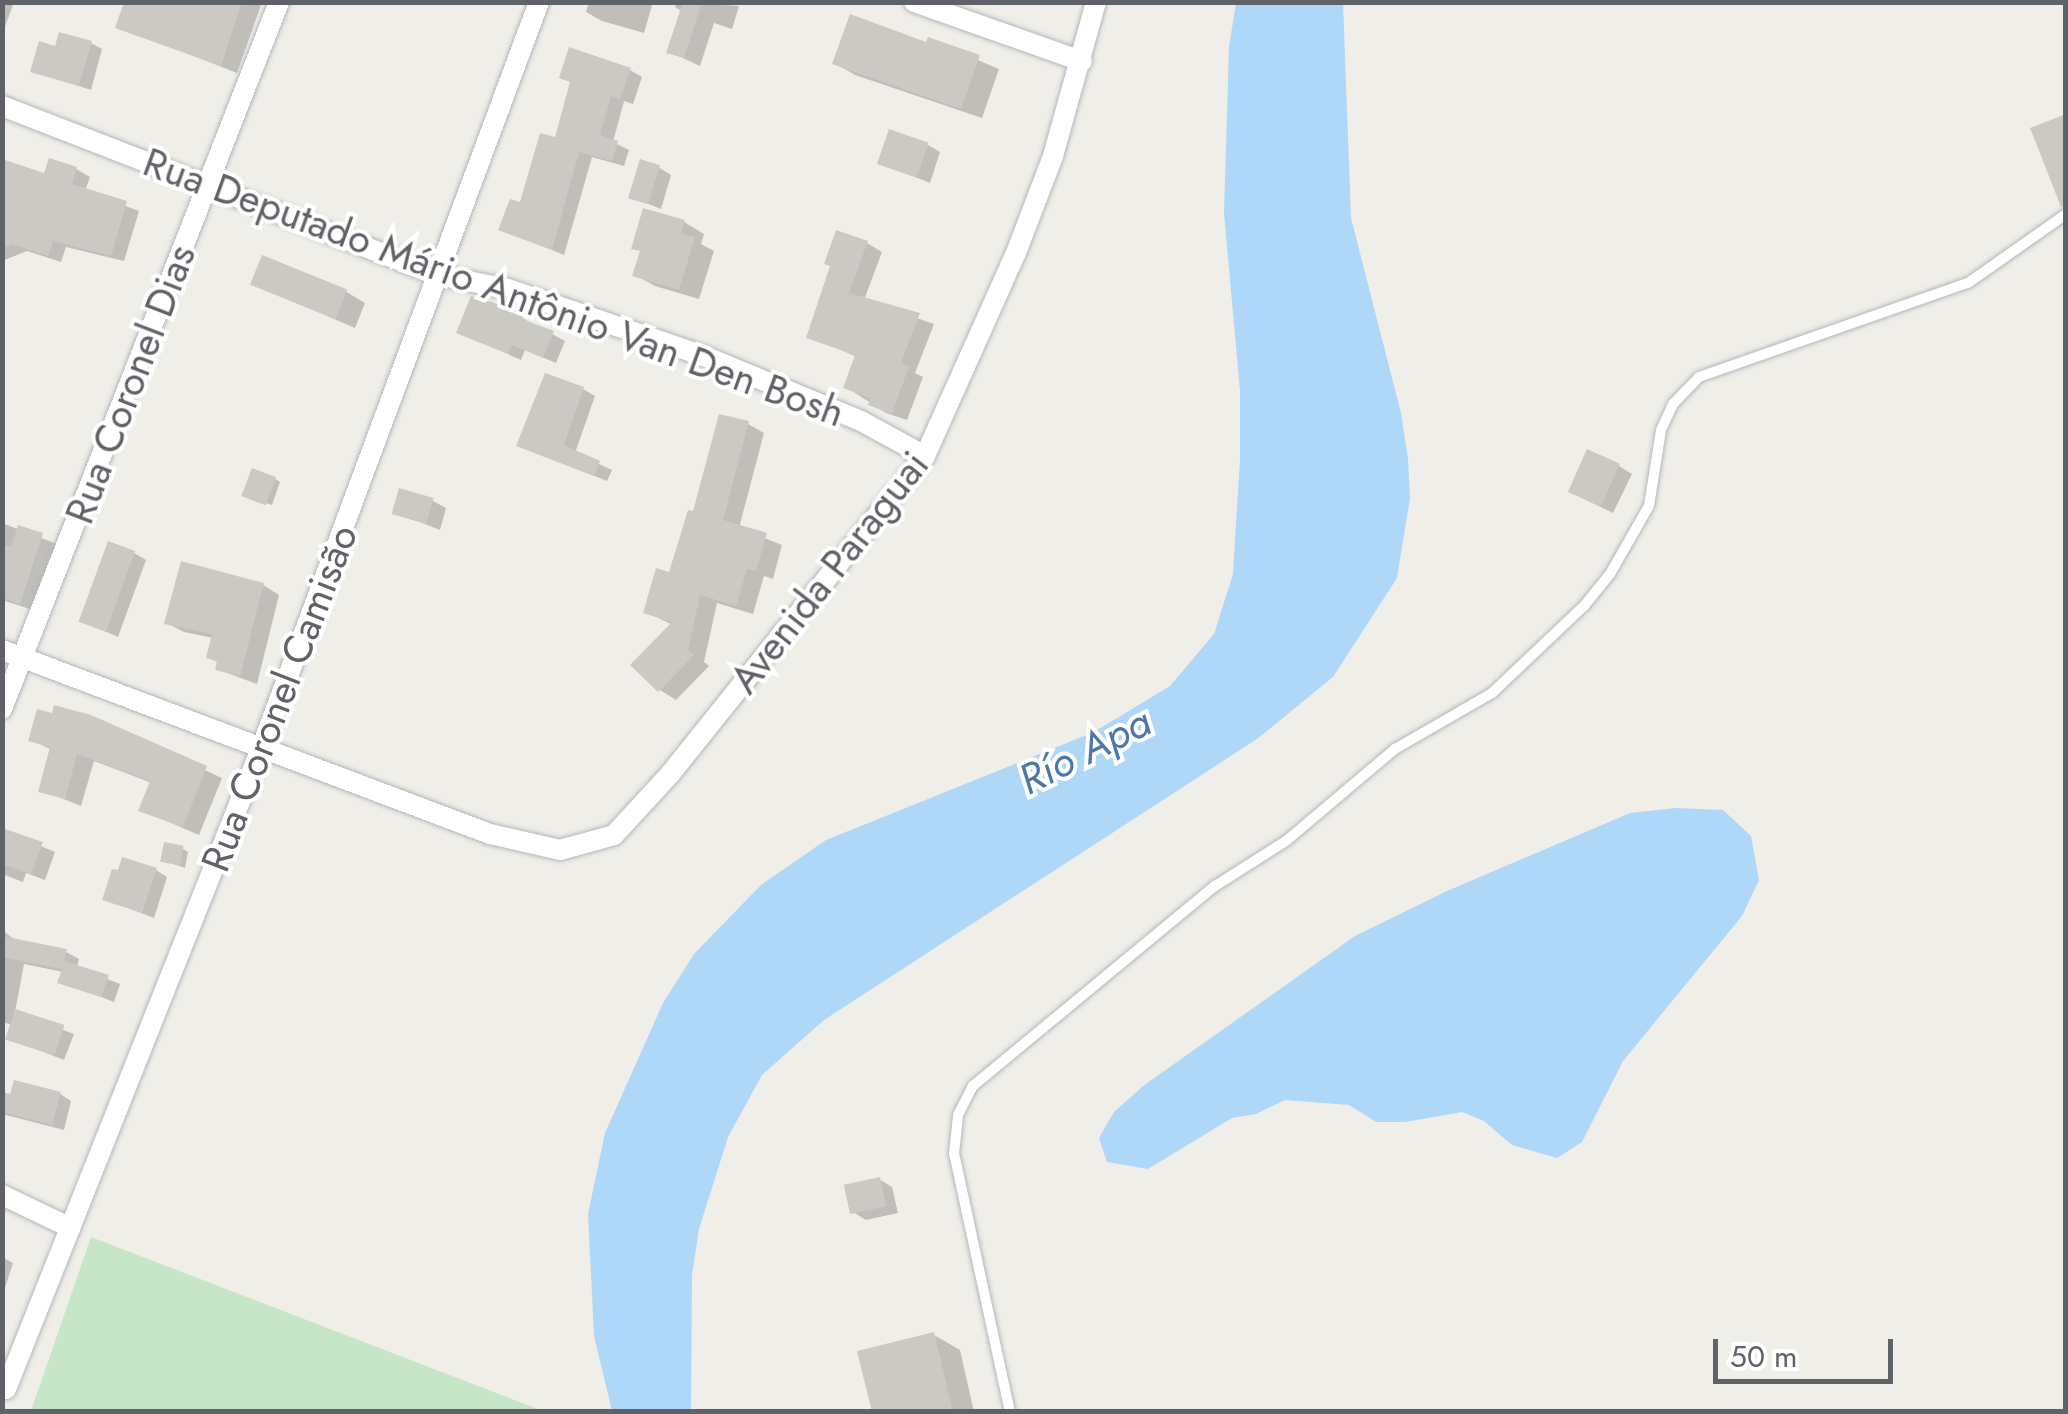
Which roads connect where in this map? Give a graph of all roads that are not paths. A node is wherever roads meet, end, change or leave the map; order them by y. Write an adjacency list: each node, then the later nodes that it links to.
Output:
1 (279, 2): 7 (street, Rua Coronel Dias)
2 (540, 2): 9 (street, Rua Coronel Camisão)
3 (914, 2): 5 (street)
4 (1096, 2): 5 (street, Avenida Paraguai)
5 (1082, 62): 10 (street, Avenida Paraguai)
6 (2, 106): 7 (street, Rua Deputado Mário Antônio Van Den Bosh)
7 (209, 184): 9 (street, Rua Deputado Mário Antônio Van Den Bosh); 11 (street, Rua Coronel Dias)
8 (2066, 214): 17 (lane)
9 (438, 276): 10 (street, Rua Deputado Mário Antônio Van Den Bosh); 13 (street, Rua Coronel Camisão)
10 (925, 456): 13 (street, Avenida Paraguai)
11 (12, 654): 12 (street, Rua Coronel Dias); 13 (street)
12 (2, 708)
13 (262, 746): 15 (street, Rua Coronel Camisão)
14 (2, 1196): 15 (street)
15 (71, 1228): 16 (street, Rua Coronel Camisão)
16 (6, 1389)
17 (1010, 1412)

